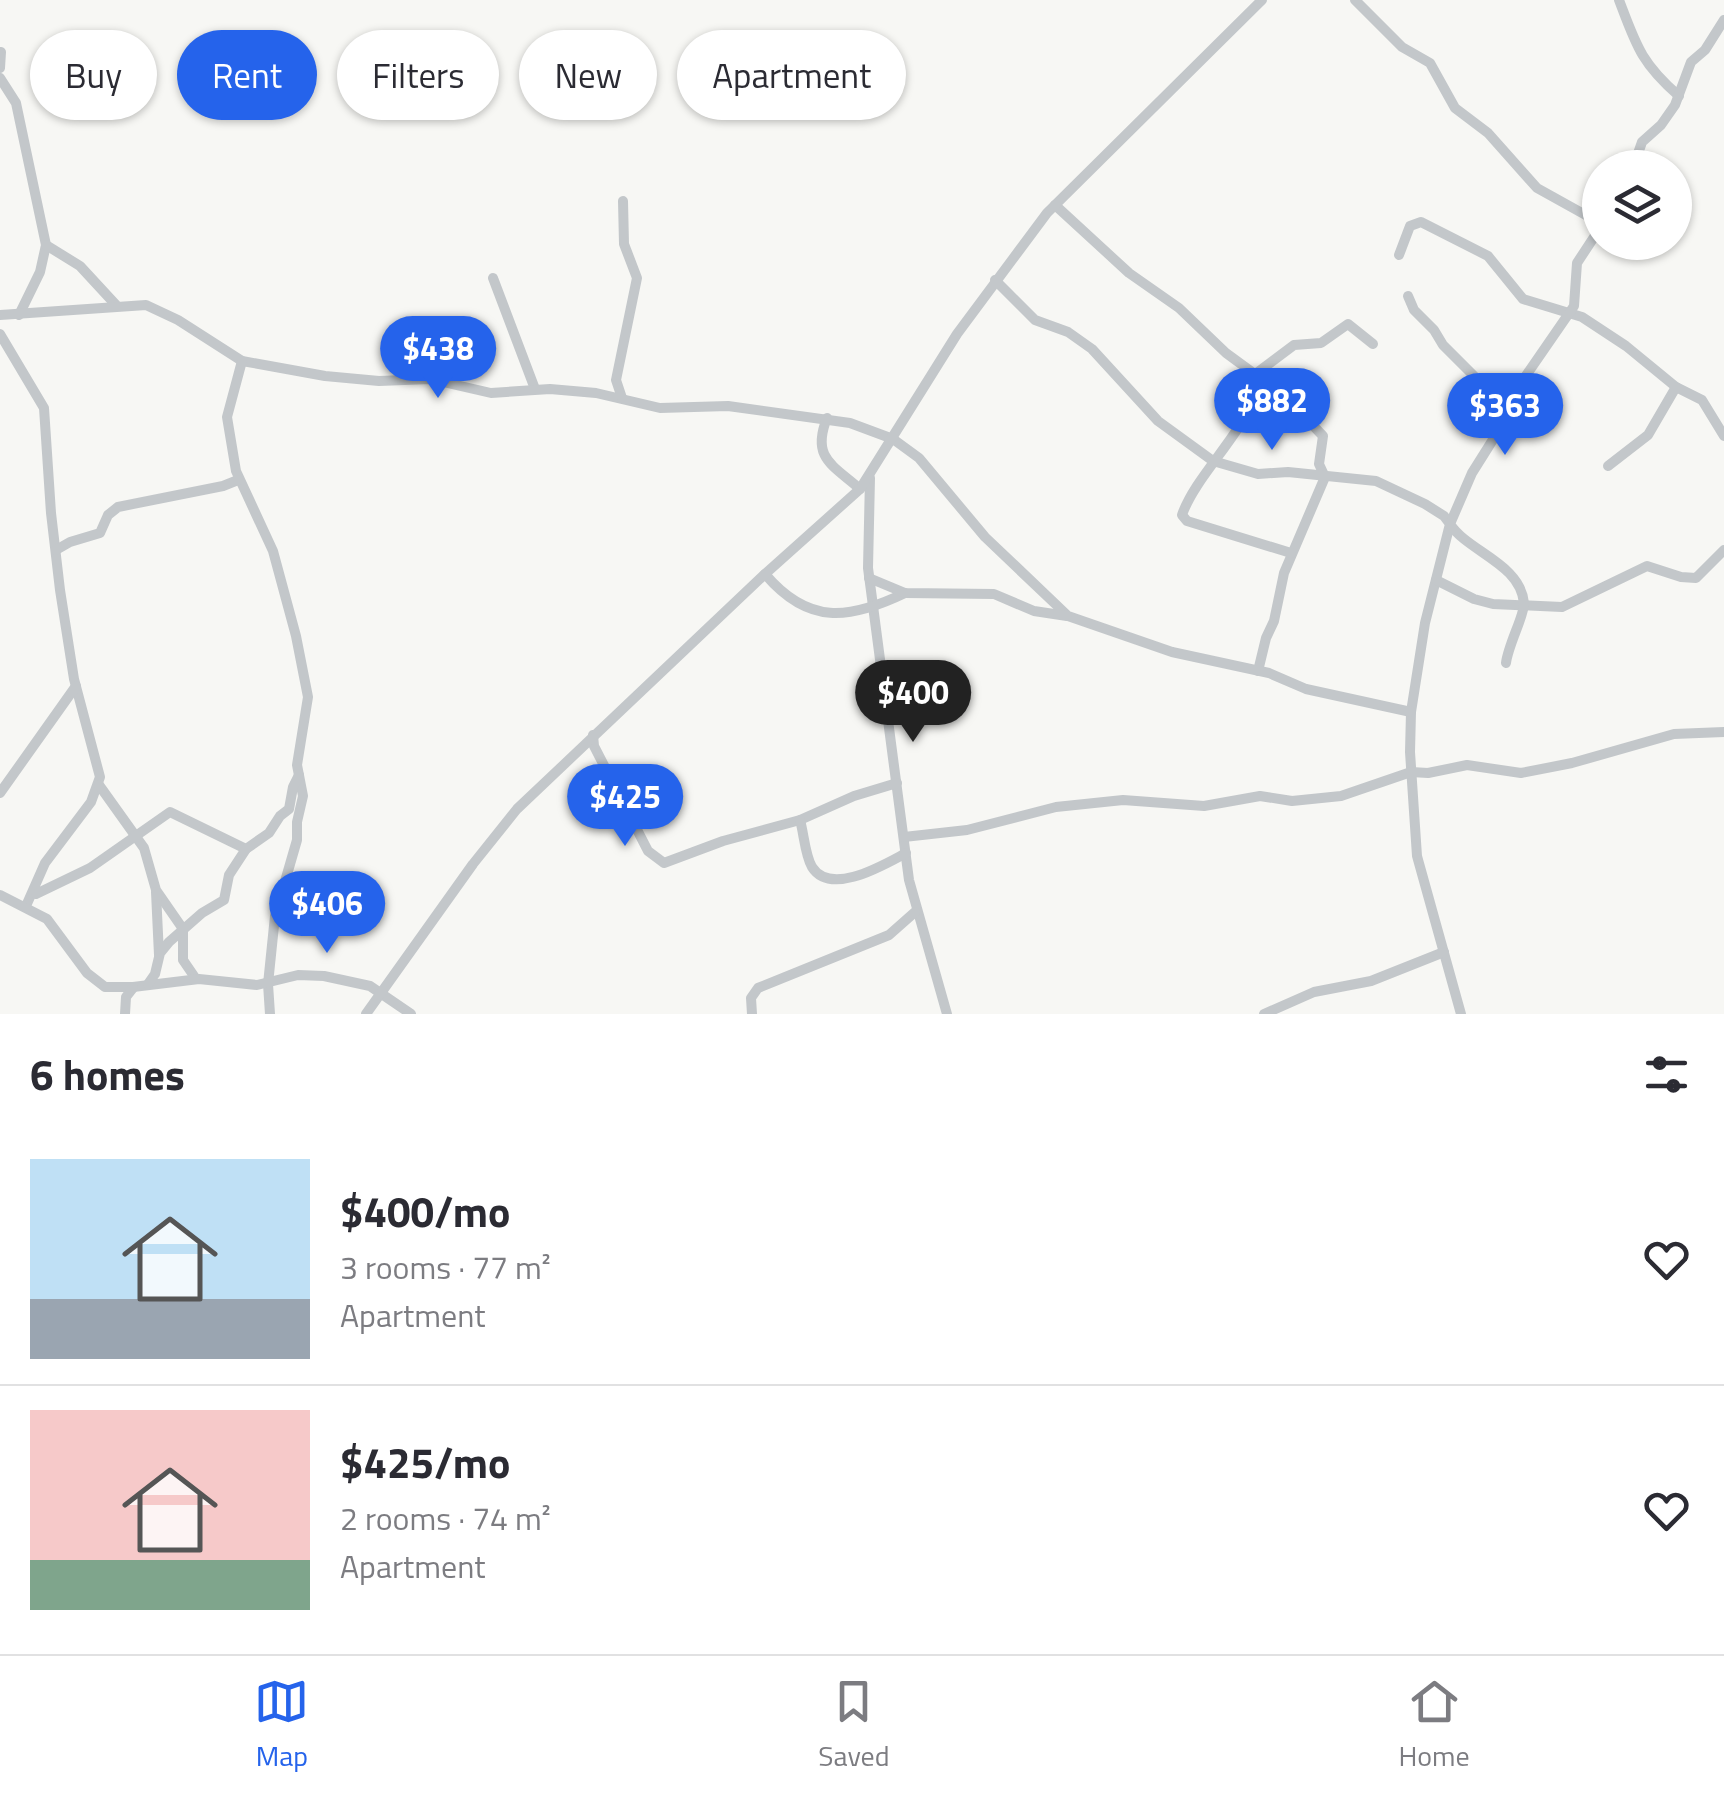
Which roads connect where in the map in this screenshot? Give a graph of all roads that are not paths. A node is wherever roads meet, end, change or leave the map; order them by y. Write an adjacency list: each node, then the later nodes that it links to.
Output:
1 (1262, 0): 11 (street)
2 (1354, 0): 12 (street)
3 (1618, 0): 8 (street)
4 (1724, 20): 8 (street)
5 (1, 52): 6 (street)
6 (0, 68)
7 (0, 78): 13 (street)
8 (1679, 96): 9 (street)
9 (1639, 150)
10 (622, 201): 29 (street)
11 (1055, 205): 17 (street); 26 (street)
12 (1582, 215)
13 (46, 245): 19 (street); 22 (street)
14 (1399, 254): 20 (street)
15 (1582, 255): 20 (street)
16 (493, 278): 28 (street)
17 (995, 280): 33 (street); 34 (street)
18 (1408, 296): 30 (street)
19 (116, 305): 22 (street); 25 (street)
20 (1569, 314): 27 (street); 30 (street)
21 (0, 315): 22 (street)
22 (19, 315)
23 (0, 334): 43 (street)
24 (1372, 344): 26 (street)
25 (242, 360): 28 (street); 38 (street)
26 (1256, 377): 34 (street); 36 (street)
27 (1676, 387): 32 (street); 35 (street)
28 (536, 389): 29 (street)
29 (622, 398): 31 (street)
30 (1508, 410): 40 (street)
31 (828, 418): 33 (street); 39 (street)
32 (1724, 436)
33 (893, 439): 37 (street); 52 (street)
34 (1212, 460): 36 (street); 45 (street)
35 (1608, 466)
36 (1326, 477): 40 (street); 45 (street)
37 (870, 478): 39 (street); 47 (street)
38 (238, 480): 43 (street); 60 (street)
39 (860, 489): 46 (street)
40 (1450, 524): 41 (street); 42 (street)
41 (1463, 540): 42 (street); 50 (street)
42 (1446, 548): 48 (street)
43 (56, 550): 55 (street)
44 (1724, 550): 50 (street)
45 (1291, 554): 54 (street)
46 (765, 574): 51 (street); 58 (street)
47 (870, 578): 49 (street); 51 (street)
48 (1436, 580): 50 (street); 56 (street)
49 (905, 593): 51 (street); 52 (street)
50 (1525, 606): 53 (street)
51 (873, 608): 61 (street)
52 (1068, 616): 54 (street)
53 (1506, 662)
54 (1258, 671): 56 (street)
55 (76, 686): 62 (street); 63 (street)
56 (1411, 712): 59 (street)
57 (1724, 732): 59 (street)
58 (593, 735): 64 (street); 81 (street)
59 (1411, 772): 65 (street); 76 (street)
60 (299, 775): 67 (street); 80 (street)
61 (897, 784): 64 (street); 65 (street)
62 (99, 785): 66 (street); 70 (street)
63 (0, 793)
64 (800, 820): 68 (street)
65 (904, 836): 68 (street)
66 (137, 837): 67 (street); 69 (street); 70 (street)
67 (246, 849): 75 (street)
68 (906, 853): 73 (street)
69 (156, 890): 75 (street); 77 (street)
70 (35, 891): 72 (street); 74 (street)
71 (0, 895): 72 (street)
72 (26, 906): 74 (street)
73 (916, 912): 88 (street); 89 (street)
74 (47, 919): 82 (street)
75 (183, 929): 77 (street); 78 (street)
76 (1444, 952): 90 (street); 91 (street)
77 (159, 956): 79 (street)
78 (196, 979): 79 (street); 80 (street)
79 (148, 984): 82 (street)
80 (268, 984): 81 (street); 85 (street)
81 (382, 991): 86 (street); 87 (street)
82 (130, 992): 83 (street); 84 (street)
83 (112, 1014)
84 (125, 1014)
85 (270, 1014)
86 (366, 1014)
87 (411, 1014)
88 (752, 1014)
89 (947, 1014)
90 (1264, 1014)
91 (1461, 1014)

